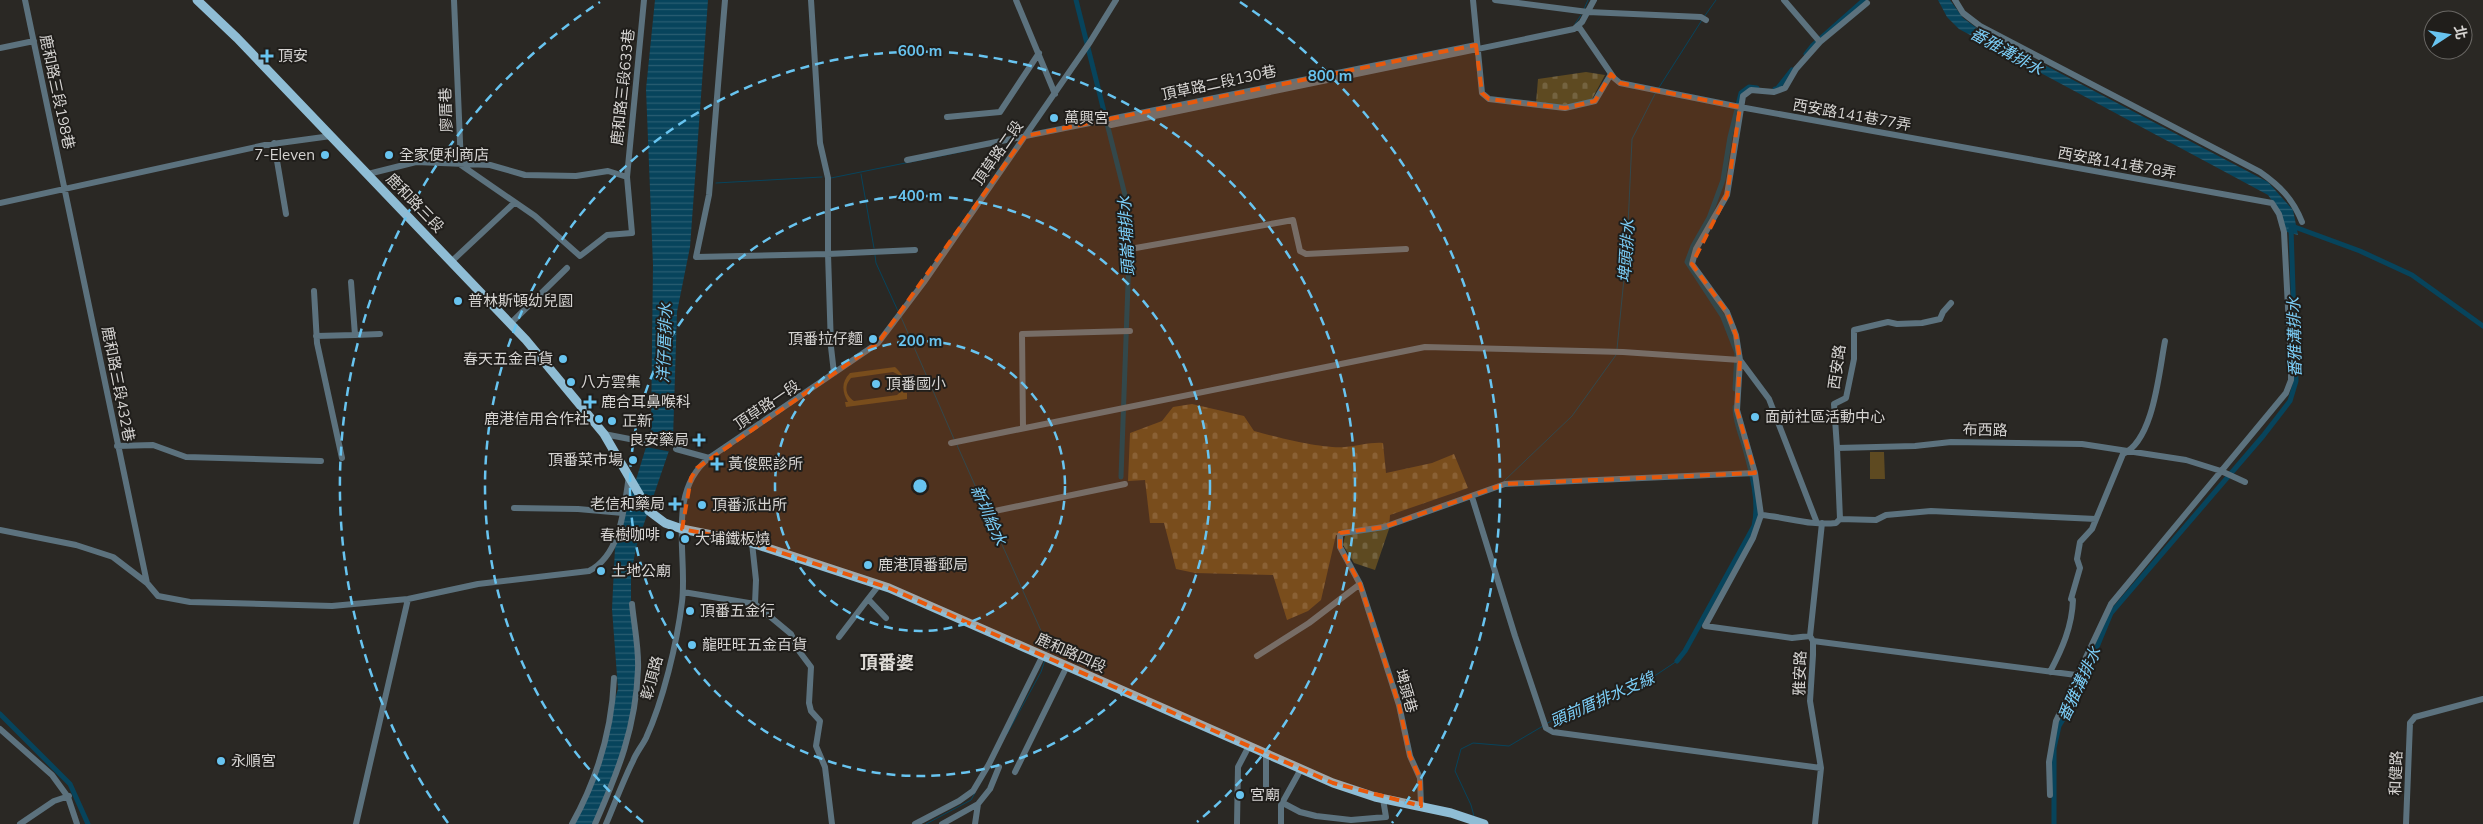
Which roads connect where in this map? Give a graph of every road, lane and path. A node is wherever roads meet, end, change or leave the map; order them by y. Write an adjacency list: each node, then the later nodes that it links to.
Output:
1 (25, 0): 19 (street, 鹿和路三段198巷)
2 (197, 0): 28 (main road, 鹿和路三段)
3 (454, 0): 33 (street, 廖厝巷)
4 (644, 0): 35 (street, 鹿和路三段633巷)
5 (725, 0): 44 (street)
6 (811, 0): 44 (street)
7 (1016, 0): 22 (street)
8 (1116, 0): 24 (street, 頂草路二段)
9 (1473, 0): 20 (street)
10 (1495, 0): 15 (street)
11 (1594, 0): 15 (street)
12 (1784, 0): 18 (street)
13 (1955, 0): 40 (street)
14 (1868, 3): 18 (street)
15 (1588, 12): 16 (street); 17 (street)
16 (1704, 19)
17 (1579, 27): 20 (street); 23 (street)
18 (1819, 41): 25 (street)
19 (34, 42): 21 (street); 36 (street, 鹿和路三段198巷)
20 (1477, 47): 23 (street); 27 (street); 29 (street, 頂草路二段130巷)
21 (0, 48)
22 (1038, 53): 24 (street); 26 (street)
23 (1611, 74): 25 (street, 西安路141巷77弄)
24 (1055, 94): 29 (street, 頂草路二段)
25 (1740, 107): 31 (street, 西安路141巷77弄); 57 (street)
26 (948, 117)
27 (1110, 125)
28 (331, 136): 30 (street); 34 (main road, 鹿和路三段)
29 (1025, 136): 32 (street, 頂草路二段130巷); 50 (street, 頂草路二段)
30 (274, 144): 36 (street); 39 (street)
31 (1958, 147): 70 (street, 西安路141巷78弄)
32 (907, 160)
33 (461, 165): 34 (street); 35 (street); 38 (street)
34 (368, 174): 45 (main road, 鹿和路三段)
35 (627, 177): 38 (street, 鹿和路三段633巷)
36 (65, 188): 37 (street); 63 (street, 鹿和路三段432巷)
37 (0, 203)
38 (514, 203): 45 (street)
39 (286, 214)
40 (2302, 222)
41 (1130, 249): 42 (street)
42 (1406, 249)
43 (915, 250): 44 (street)
44 (828, 254): 58 (street)
45 (452, 261): 51 (main road, 鹿和路三段)
46 (567, 268): 51 (street)
47 (351, 282): 54 (street)
48 (314, 291): 55 (street)
49 (1951, 303): 64 (street, 西安路)
50 (897, 319): 58 (street, 頂草路一段)
51 (511, 323): 60 (main road, 鹿和路三段)
52 (1127, 331): 59 (street)
53 (380, 334): 54 (street)
54 (355, 335): 55 (street)
55 (316, 336): 67 (street)
56 (2165, 341): 66 (street)
57 (1740, 360): 59 (street); 71 (street); 83 (street, 雅安路)
58 (834, 374): 68 (street, 頂草路一段)
59 (1023, 428): 62 (street)
60 (604, 434): 61 (street); 72 (main road, 鹿和路三段)
61 (645, 442)
62 (951, 444)
63 (117, 446): 69 (street); 87 (street, 鹿和路三段432巷)
64 (1836, 448): 66 (street, 布西路); 81 (street)
65 (676, 449): 68 (street)
66 (2131, 450): 70 (street, 布西路); 82 (street)
67 (342, 458)
68 (708, 458): 84 (street, 頂草路一段)
69 (321, 461)
70 (2222, 472): 73 (street, 布西路); 102 (street)
71 (1755, 473): 75 (street); 79 (street)
72 (631, 480): 77 (street); 80 (main road, 鹿和路三段)
73 (2245, 482)
74 (1125, 484): 78 (street)
75 (1472, 497): 89 (street, 埤頭巷); 109 (street)
76 (514, 508): 77 (street)
77 (623, 513): 91 (street)
78 (985, 514)
79 (1761, 515): 83 (street); 97 (street)
80 (655, 516): 84 (main road, 鹿和路四段)
81 (1840, 519): 82 (street); 83 (street)
82 (2096, 519): 101 (street)
83 (1820, 523): 97 (street, 雅安路)
84 (682, 529): 86 (main road, 鹿和路四段); 90 (street, 彰頂路)
85 (0, 530): 87 (street)
86 (752, 543): 88 (main road, 鹿和路四段); 94 (street)
87 (147, 583): 91 (street)
88 (879, 584): 92 (street); 98 (main road, 鹿和路四段)
89 (1360, 584): 99 (street); 118 (street, 埤頭巷)
90 (683, 592): 94 (street); 126 (street, 彰頂路)
91 (408, 599): 123 (street)
92 (868, 599): 95 (street); 96 (street)
93 (632, 604): 125 (street)
94 (755, 604): 127 (street)
95 (886, 618)
96 (839, 637)
97 (1812, 638): 101 (street); 109 (street, 雅安路)
98 (1043, 655): 100 (main road, 鹿和路四段); 128 (street)
99 (1257, 656)
100 (1067, 666): 106 (main road, 鹿和路四段); 111 (street)
101 (2050, 672): 102 (street)
102 (2076, 675): 113 (street)
103 (614, 678): 124 (street)
104 (2483, 700): 134 (street, 和健路)
105 (0, 729): 114 (street)
106 (1249, 746): 107 (main road, 鹿和路四段); 131 (street)
107 (1266, 753): 110 (main road, 鹿和路四段); 112 (street)
108 (999, 767): 117 (street)
109 (1821, 768): 133 (street, 雅安路)
110 (1301, 769): 115 (main road, 鹿和路四段); 116 (street)
111 (1015, 772)
112 (1255, 792)
113 (2050, 795)
114 (69, 796): 121 (street); 122 (street)
115 (1383, 799): 118 (main road, 鹿和路四段); 119 (street)
116 (1283, 803): 119 (street); 132 (street)
117 (978, 804): 129 (street); 130 (street)
118 (1421, 806): 120 (main road, 鹿和路四段)
119 (1334, 820)
120 (1479, 822)
121 (20, 824)
122 (77, 824)
123 (356, 824)
124 (572, 824)
125 (595, 824)
126 (606, 824)
127 (832, 824)
128 (916, 824)
129 (942, 824)
130 (975, 824)
131 (1237, 824)
132 (1281, 824)
133 (1815, 824)
134 (2406, 824)

